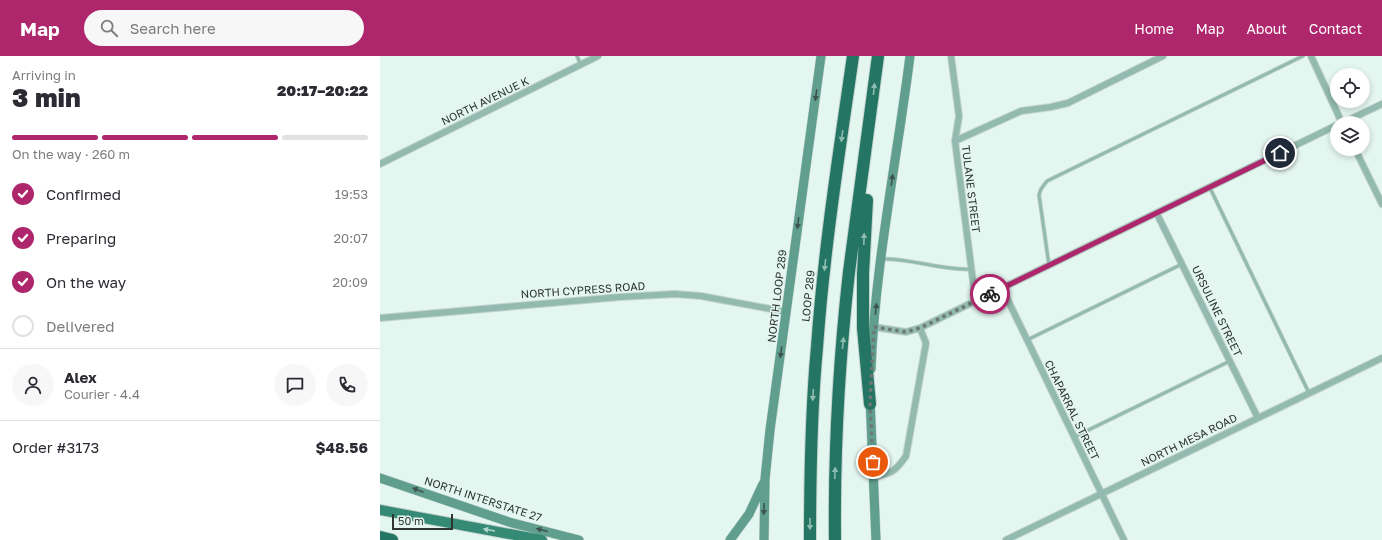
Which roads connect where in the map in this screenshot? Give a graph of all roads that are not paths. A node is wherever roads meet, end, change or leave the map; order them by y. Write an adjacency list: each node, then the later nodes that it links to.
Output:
1 (577, 56): 11 (lane)
2 (598, 56): 11 (street, NORTH AVENUE K)
3 (821, 56): 29 (main road, NORTH LOOP 289, one-way to 29)
4 (853, 56): 52 (highway, LOOP 289, one-way to 52)
5 (878, 56): 13 (highway, one-way to 5)
6 (910, 56): 23 (main road, one-way to 6)
7 (951, 56): 17 (street, TULANE STREET)
8 (1163, 56): 17 (street)
9 (1303, 56): 25 (lane)
10 (1311, 56): 14 (street)
11 (581, 64): 19 (street, NORTH AVENUE K)
12 (1382, 104): 15 (street)
13 (872, 109): 37 (highway, one-way to 13); 53 (highway, one-way to 13)
14 (1339, 116)
15 (1357, 116)
16 (1330, 129): 20 (street)
17 (955, 141): 26 (street, TULANE STREET)
18 (1358, 156): 21 (street)
19 (380, 164)
20 (1210, 188): 22 (street); 36 (lane)
21 (1382, 204)
22 (1157, 214): 24 (street, URSULINE STREET); 25 (street)
23 (882, 258): 26 (lane); 31 (main road, one-way to 23)
24 (1182, 263): 33 (lane); 35 (street, URSULINE STREET)
25 (1049, 266): 27 (street)
26 (971, 269): 28 (street, TULANE STREET)
27 (1002, 288): 28 (street); 33 (street, CHAPARRAL STREET)
28 (979, 300): 32 (street)
29 (787, 312): 30 (street, NORTH CYPRESS ROAD); 42 (main road, NORTH LOOP 289, one-way to 42)
30 (380, 318)
31 (874, 327): 32 (street); 37 (main road)
32 (920, 328): 40 (street)
33 (1027, 340): 39 (street, CHAPARRAL STREET)
34 (1382, 358): 36 (street, NORTH MESA ROAD)
35 (1230, 361): 38 (street, URSULINE STREET); 39 (lane)
36 (1310, 393): 38 (street, NORTH MESA ROAD)
37 (870, 404): 40 (main road)
38 (1258, 418): 43 (street, NORTH MESA ROAD)
39 (1074, 437): 43 (street, CHAPARRAL STREET)
40 (874, 477): 45 (main road)
41 (380, 478): 49 (main road, NORTH INTERSTATE 27, one-way to 41)
42 (765, 479): 50 (main road); 51 (main road, NORTH LOOP 289, one-way to 51)
43 (1101, 494): 56 (street, NORTH MESA ROAD); 57 (street, CHAPARRAL STREET)
44 (380, 510): 48 (main road, one-way to 44)
45 (875, 514): 54 (main road); 55 (main road)
46 (380, 537): 47 (highway)
47 (392, 540)
48 (542, 540)
49 (579, 540)
50 (730, 540)
51 (764, 540)
52 (810, 540)
53 (835, 540)
54 (876, 540)
55 (881, 540)
56 (1006, 540)
57 (1124, 540)

